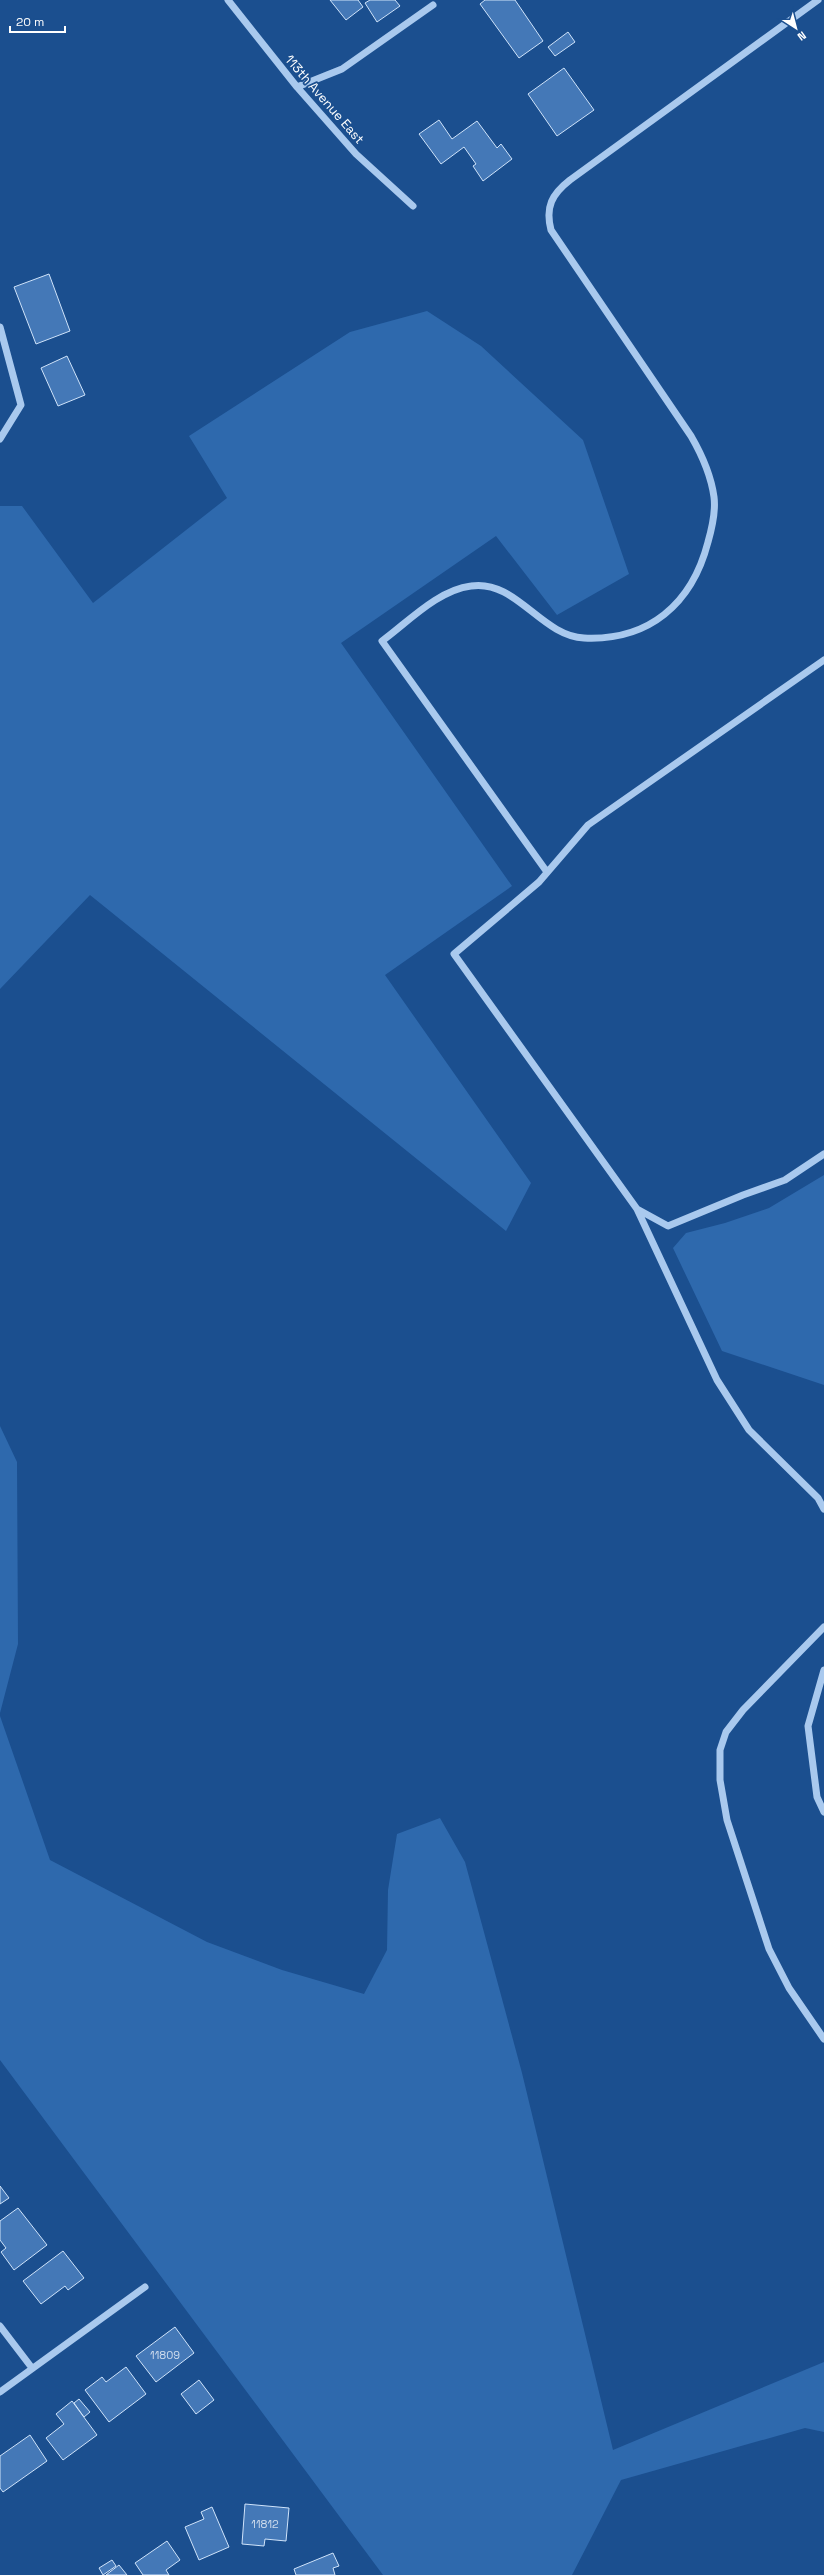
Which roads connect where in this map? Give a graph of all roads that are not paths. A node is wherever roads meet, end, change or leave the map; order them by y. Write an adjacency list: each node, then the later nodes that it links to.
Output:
1 (228, 0): 4 (street, 113th Avenue East)
2 (818, 0): 9 (street)
3 (433, 5): 4 (street)
4 (297, 87): 5 (street, 113th Avenue East)
5 (413, 206)
6 (0, 327): 7 (street)
7 (0, 439)
8 (824, 660): 9 (street)
9 (547, 872): 11 (street)
10 (824, 1154): 11 (street)
11 (637, 1209): 12 (street)
12 (824, 1509)
13 (824, 1627): 16 (street)
14 (824, 1670): 15 (street)
15 (824, 1812)
16 (824, 2039)
17 (145, 2287): 19 (street)
18 (0, 2326): 19 (street)
19 (32, 2368): 20 (street)
20 (0, 2392)

